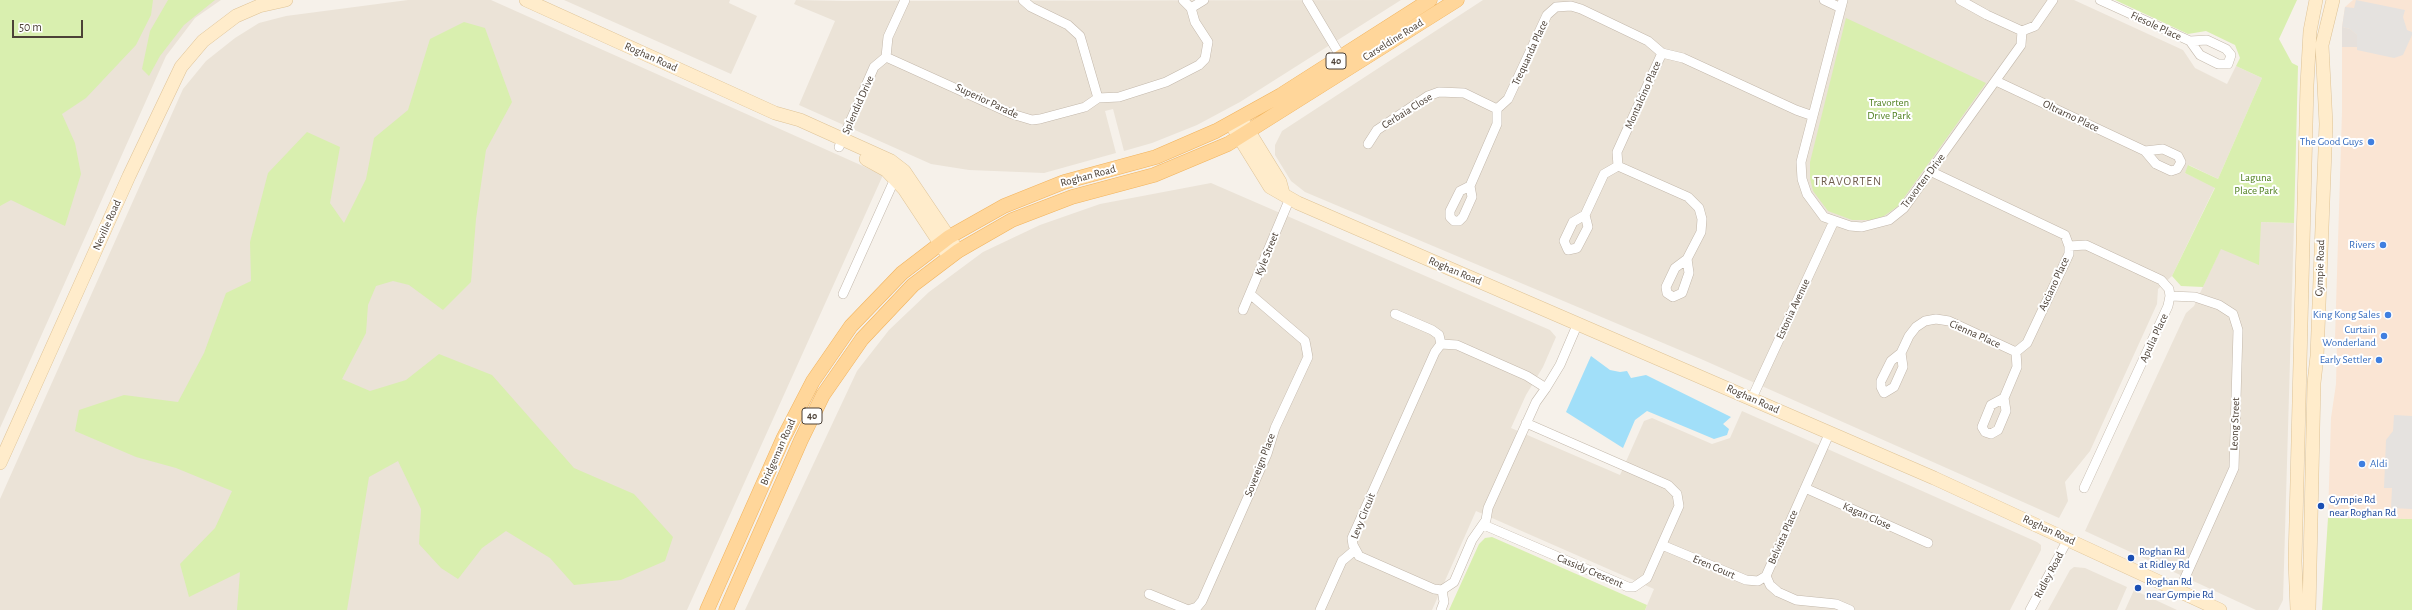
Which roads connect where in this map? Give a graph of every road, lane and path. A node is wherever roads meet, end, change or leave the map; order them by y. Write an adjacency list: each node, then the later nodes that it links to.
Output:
1 (286, 0): 57 (street, Neville Road)
2 (526, 0): 29 (street, Roghan Road)
3 (905, 0): 21 (street)
4 (1023, 0): 24 (street)
5 (1183, 0): 17 (street, Superior Parade)
6 (1204, 0): 17 (street)
7 (1307, 0): 22 (street)
8 (1430, 0): 22 (main road, Carseldine Road / 40)
9 (1457, 0): 28 (main road, Carseldine Road / 40)
10 (1824, 0): 16 (street)
11 (1960, 0): 18 (street)
12 (2053, 0): 18 (street)
13 (2100, 0): 19 (street, Fiesole Place)
14 (2316, 0): 69 (street, Gympie Road)
15 (2333, 0): 69 (street, Gympie Road)
16 (1842, 4): 26 (street, Travorten Drive)
17 (1191, 8): 24 (street, Superior Parade)
18 (2022, 31): 23 (street, Travorten Drive)
19 (2190, 41)
20 (1662, 53): 25 (street, Trequanda Place); 26 (street, Montalcino Place); 32 (street, Montalcino Place)
21 (886, 57): 24 (street, Superior Parade); 29 (street, Splendid Drive)
22 (1341, 58): 27 (main road, Carseldine Road / 40)
23 (1996, 81): 31 (street, Oltrarno Place); 33 (street, Travorten Drive)
24 (1098, 98)
25 (1497, 109): 30 (street, Cerbaia Close); 35 (street)
26 (1813, 116): 38 (street, Travorten Drive)
27 (1236, 121): 28 (street, Roghan Road); 39 (main road, Roghan Road / 40)
28 (1244, 135): 36 (street, Roghan Road); 41 (main road, Roghan Road / 40)
29 (841, 143): 34 (street, Roghan Road)
30 (1368, 144)
31 (2145, 151)
32 (1618, 166): 37 (street); 42 (street)
33 (1932, 172): 38 (street, Travorten Drive); 40 (street, Asciano Place)
34 (897, 173): 39 (street, Roghan Road); 43 (street)
35 (1470, 186)
36 (1287, 196): 44 (street, Kyle Street); 48 (street, Roghan Road)
37 (1585, 215)
38 (1834, 221): 53 (street, Estonia Avenue)
39 (944, 240): 41 (street, Roghan Road); 70 (main road, Bridgeman Road / 40)
40 (2069, 246): 45 (street); 50 (street, Asciano Place)
41 (954, 254): 71 (main road, Bridgeman Road / 40)
42 (1687, 259)
43 (844, 294)
44 (1250, 294): 46 (street, Kyle Street); 68 (street, Sovereign Place)
45 (2170, 296): 59 (street, Apulia Place); 67 (street, Leong Street)
46 (1243, 310)
47 (1395, 314): 49 (street)
48 (1578, 323): 52 (street); 53 (street, Roghan Road)
49 (1441, 344): 52 (street); 64 (street, Levy Circuit)
50 (2016, 352): 51 (street, Cienna Place); 54 (street)
51 (1901, 353)
52 (1546, 388): 55 (street)
53 (1752, 398): 56 (street, Roghan Road)
54 (2004, 398)
55 (1526, 423): 60 (street); 63 (street, Cassidy Crescent)
56 (1830, 432): 58 (street, Belvista Place); 61 (street, Roghan Road)
57 (0, 463)
58 (1805, 488): 62 (street, Kagan Close); 65 (street, Belvista Place)
59 (2084, 488)
60 (1484, 525): 63 (street, Cassidy Crescent); 66 (street)
61 (2068, 539): 67 (street, Roghan Road); 75 (street, Ridley Road)
62 (1928, 543)
63 (1662, 545): 65 (street, Eren Court)
64 (1355, 550): 66 (street, Levy Circuit); 72 (street)
65 (1766, 576): 74 (street, Belvista Place)
66 (1442, 590): 73 (street)
67 (2179, 591): 76 (street, Roghan Road)
68 (1149, 594)
69 (2300, 609)
70 (707, 610)
71 (726, 610)
72 (1320, 610)
73 (1441, 610)
74 (1850, 610)
75 (2030, 610)
76 (2220, 610)

